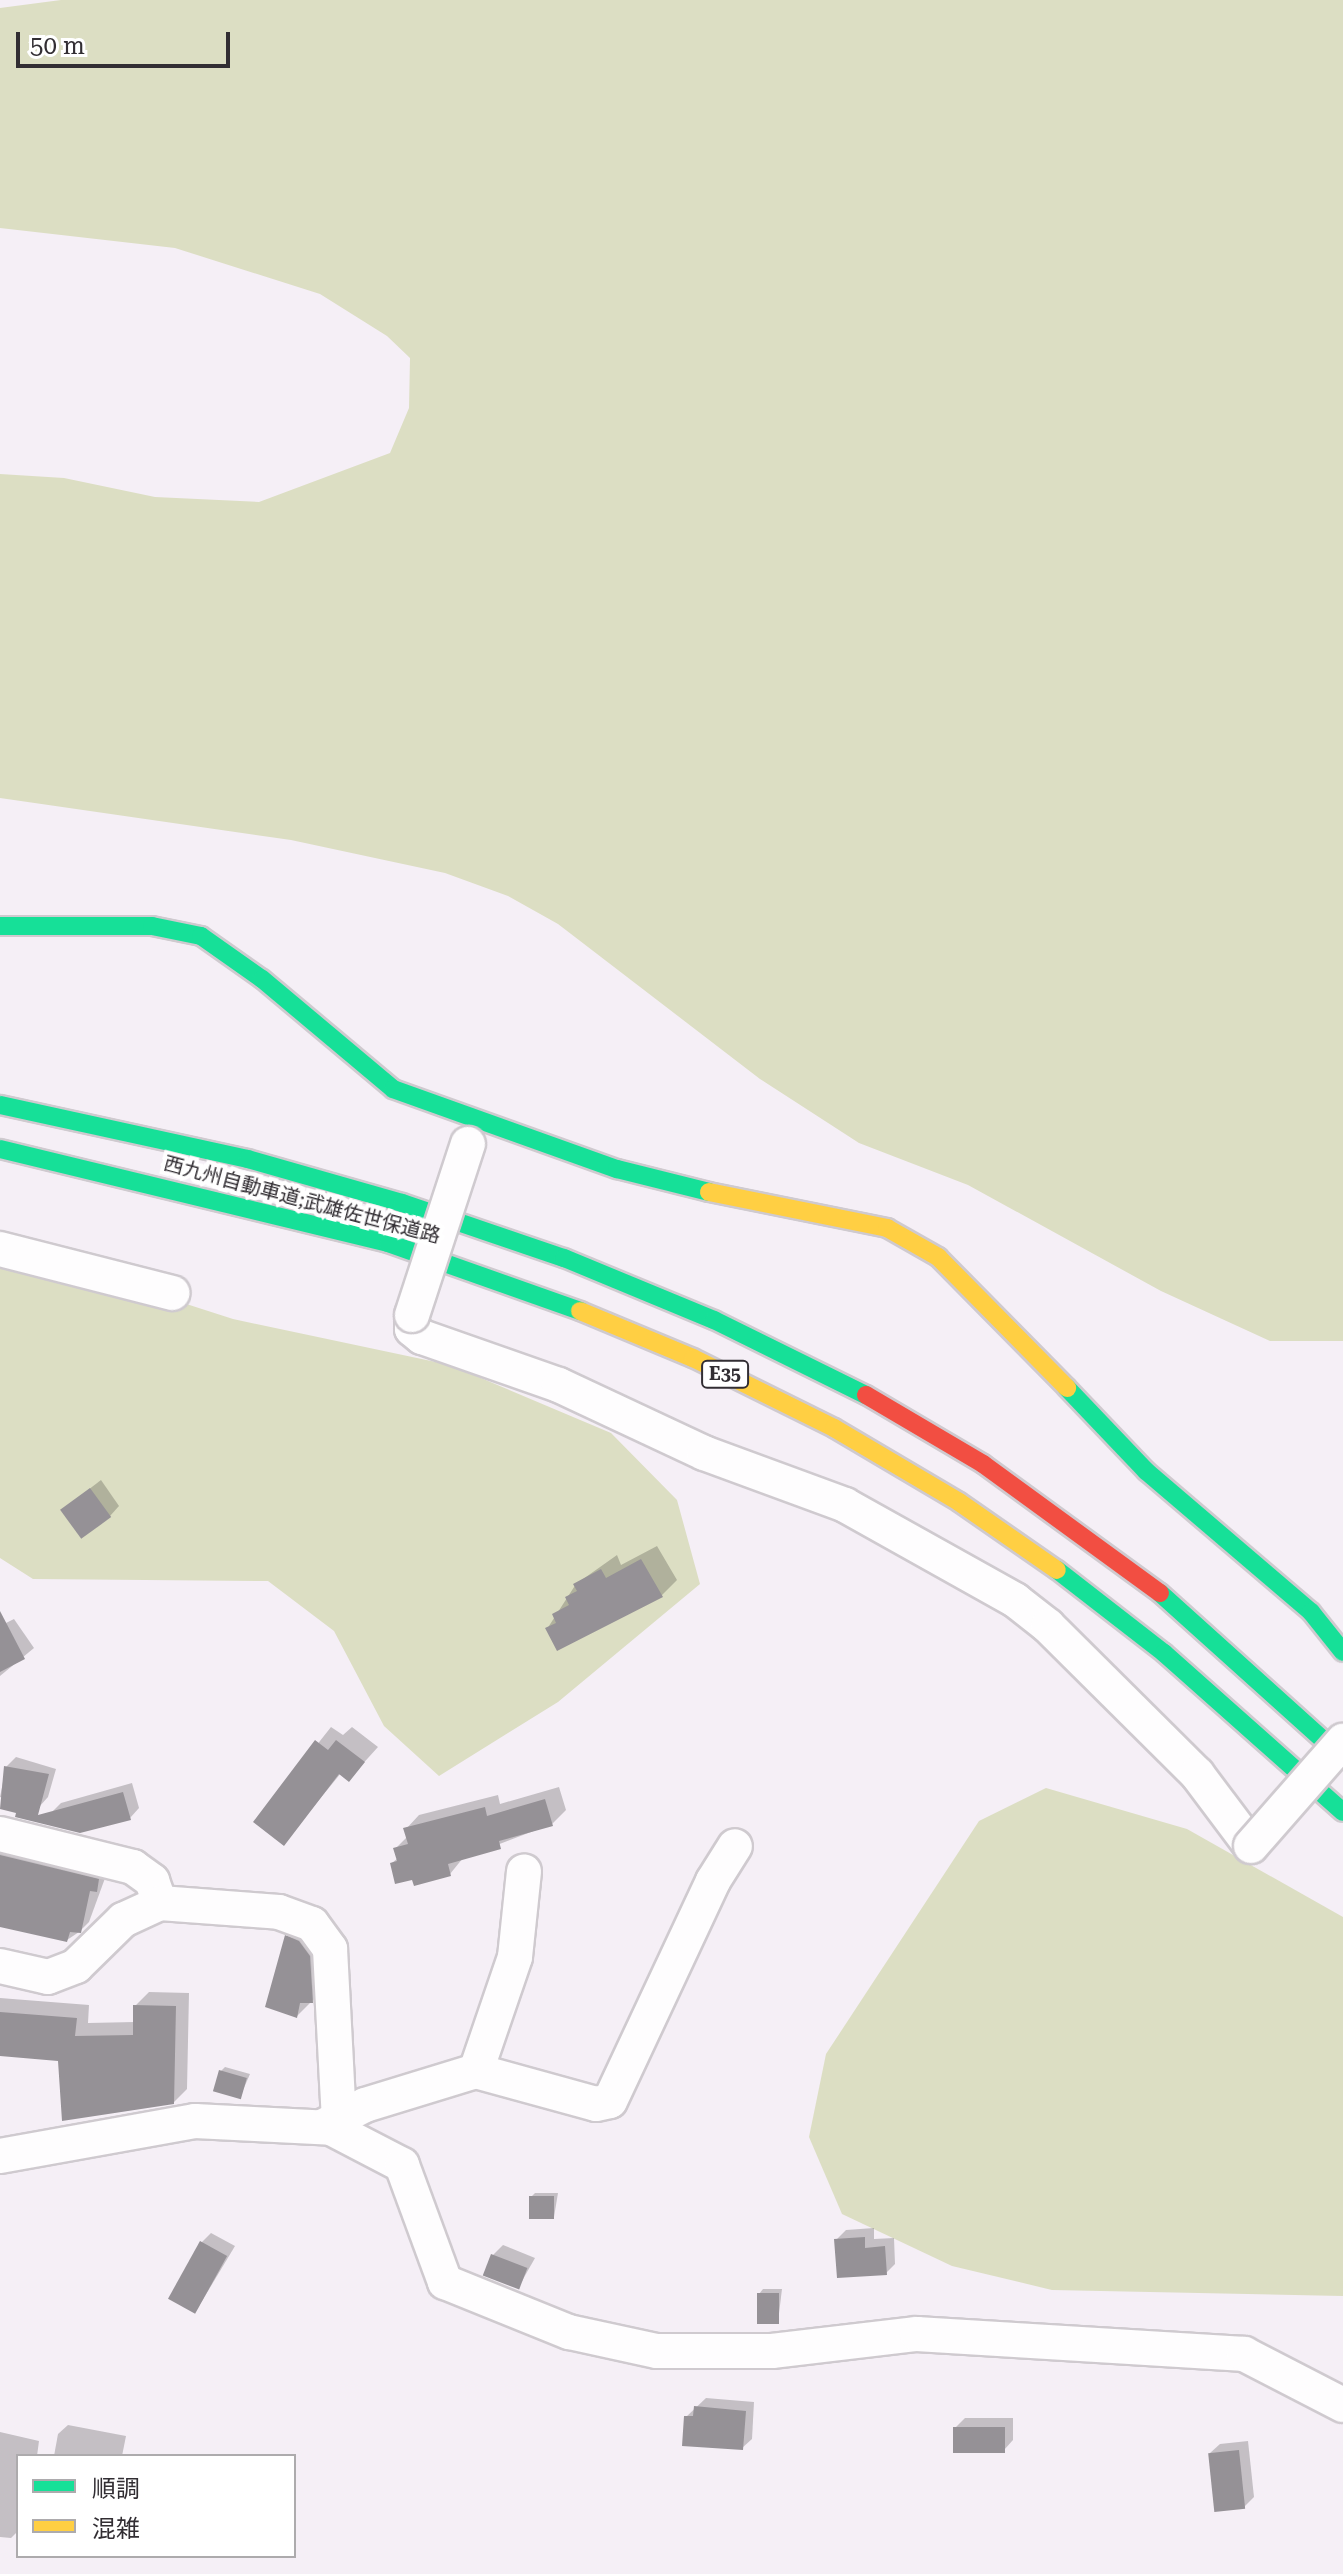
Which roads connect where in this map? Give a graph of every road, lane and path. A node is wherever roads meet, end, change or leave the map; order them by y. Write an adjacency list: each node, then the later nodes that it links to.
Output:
1 (0, 926): 3 (main road)
2 (0, 1105): 9 (main road, 西九州自動車道;武雄佐世保道路 / E35)
3 (471, 1133): 7 (main road); 8 (street, bridge)
4 (0, 1149): 10 (main road, 西九州自動車道;武雄佐世保道路 / E35)
5 (0, 1249): 6 (street)
6 (172, 1293)
7 (1343, 1652)
8 (1343, 1741)
9 (1343, 1758)
10 (1343, 1812)
11 (0, 1834): 14 (street)
12 (735, 1846): 16 (street)
13 (524, 1871): 16 (street)
14 (160, 1903): 15 (street); 17 (street)
15 (0, 1966)
16 (476, 2071): 17 (street)
17 (331, 2122): 18 (street); 19 (street)
18 (0, 2156)
19 (1343, 2405)

